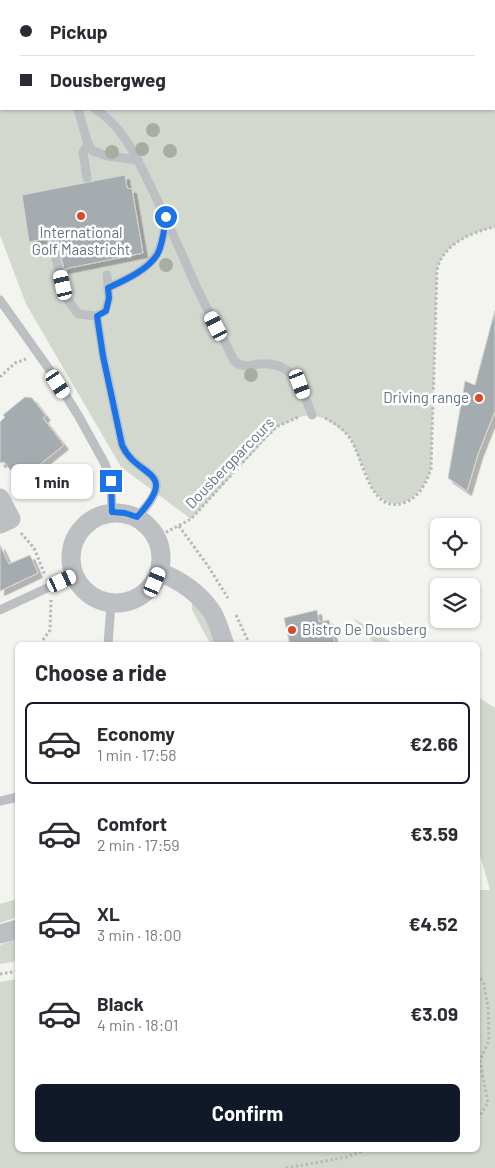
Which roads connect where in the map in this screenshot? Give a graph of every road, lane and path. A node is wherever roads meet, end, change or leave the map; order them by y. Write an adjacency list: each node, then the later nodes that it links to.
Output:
1 (78, 110): 3 (lane)
2 (97, 110): 4 (lane)
3 (88, 144): 4 (lane); 5 (lane)
4 (138, 160): 6 (lane)
5 (87, 178)
6 (166, 217): 10 (lane); 15 (lane)
7 (495, 227): 15 (path)
8 (51, 240): 12 (lane)
9 (107, 274): 10 (lane)
10 (108, 288): 12 (lane)
11 (0, 300): 13 (lane)
12 (97, 316): 18 (lane)
13 (38, 354): 14 (path); 17 (lane)
14 (0, 377)
15 (312, 415): 20 (path, Dousbergparcours)
16 (0, 498): 19 (street)
17 (112, 512): 18 (street); 23 (street)
18 (137, 517): 21 (street)
19 (0, 524)
20 (179, 526): 21 (path, Dousbergparcours); 28 (path)
21 (157, 537): 22 (street)
22 (159, 572): 24 (street); 27 (street)
23 (73, 576): 24 (street); 25 (lane)
24 (111, 604): 26 (lane)
25 (0, 610)
26 (108, 642)
27 (224, 642)
28 (249, 642)
29 (15, 798): 30 (lane)
30 (0, 801)
31 (15, 930): 32 (street)
32 (0, 934)
33 (15, 972): 34 (path)
34 (0, 974)
35 (480, 977): 36 (path)
36 (480, 1061)
37 (480, 1061): 38 (path)
38 (480, 1115)
39 (360, 1152): 40 (path)
40 (286, 1168)

